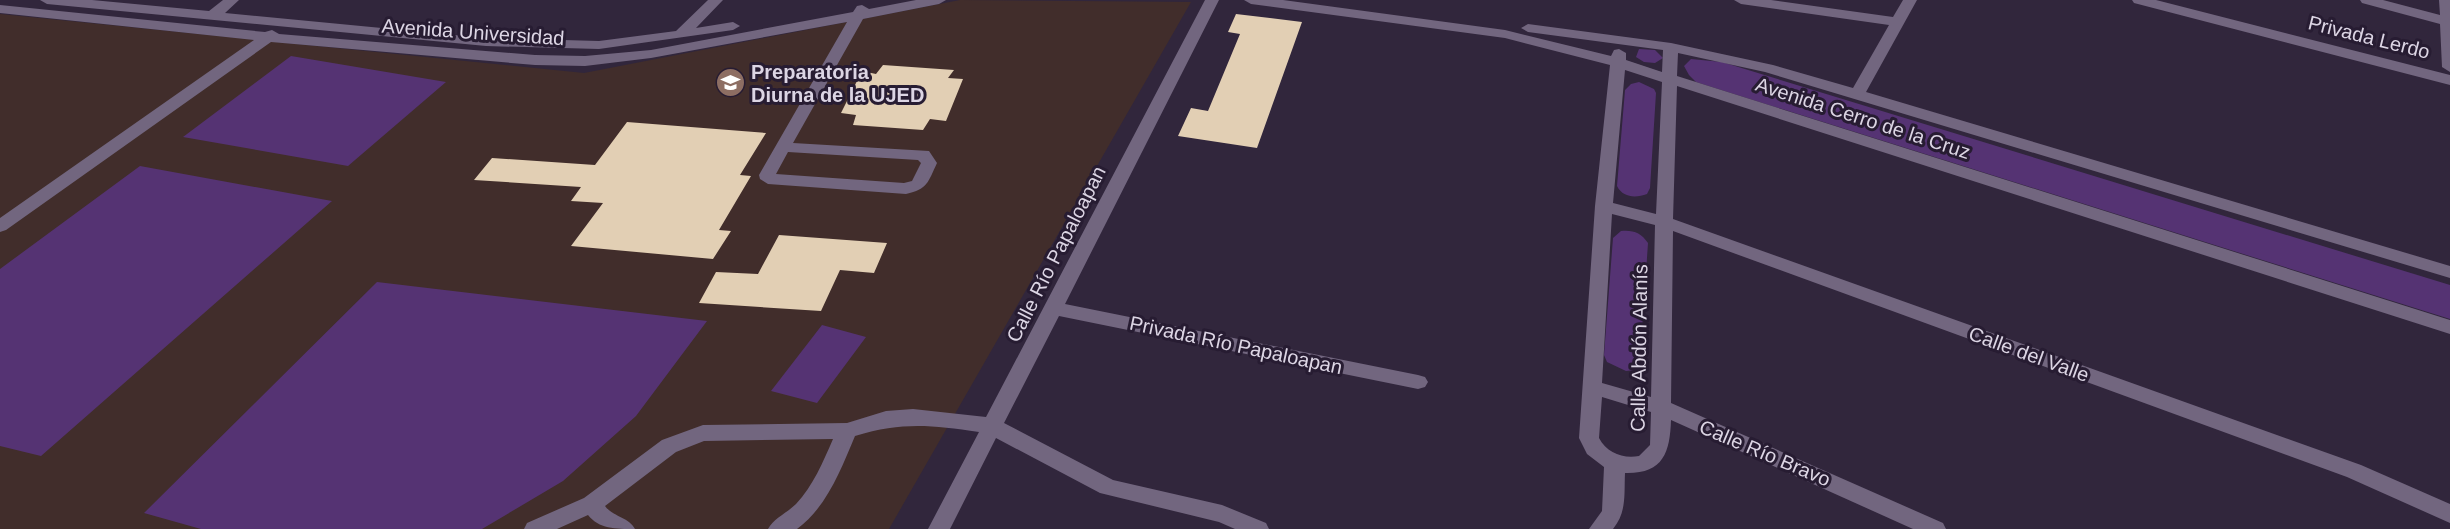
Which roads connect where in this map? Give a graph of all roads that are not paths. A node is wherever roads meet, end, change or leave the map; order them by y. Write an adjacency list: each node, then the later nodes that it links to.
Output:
1 (47, 0): 15 (street, Avenida Universidad)
2 (232, 0): 15 (street)
3 (716, 0): 19 (street)
4 (939, 0): 13 (street, Avenida Universidad)
5 (1212, 0): 33 (street, Calle Río Papaloapan)
6 (1251, 0): 23 (street, Avenida Cerro de la Cruz)
7 (1319, 0): 21 (street, Avenida Cerro de la Cruz)
8 (1741, 0): 17 (street)
9 (1910, 0): 17 (street)
10 (2139, 0): 26 (street, Privada Lerdo)
11 (2367, 0): 16 (street)
12 (2446, 0): 16 (street)
13 (868, 4): 19 (street, Avenida Universidad); 20 (street, Avenida Universidad); 28 (street)
14 (0, 9): 20 (street, Avenida Universidad)
15 (211, 17): 18 (street, Avenida Universidad)
16 (2447, 21): 24 (street)
17 (1897, 22): 27 (street)
18 (286, 24): 19 (street, Avenida Universidad); 20 (street)
19 (680, 35)
20 (268, 37): 31 (street)
21 (1618, 39): 22 (street, Avenida Cerro de la Cruz); 23 (street, Calle Abdón Alanís)
22 (1671, 47): 25 (street, Calle Abdón Alanís); 27 (street, Avenida Cerro de la Cruz)
23 (1619, 64): 25 (street, Avenida Cerro de la Cruz); 29 (street, Calle Abdón Alanís)
24 (2450, 68)
25 (1669, 78): 30 (street, Calle Abdón Alanís); 34 (street, Avenida Cerro de la Cruz)
26 (2450, 80)
27 (1858, 93): 32 (street, Avenida Cerro de la Cruz)
28 (783, 147): 28 (street)
29 (1604, 206): 30 (street, Calle del Valle); 36 (street, Calle Abdón Alanís)
30 (1664, 222): 37 (street, Calle Abdón Alanís); 42 (street, Calle del Valle)
31 (0, 226)
32 (2450, 272)
33 (1054, 308): 35 (street, Privada Río Papaloapan); 38 (street, Calle Río Papaloapan)
34 (2450, 327)
35 (1418, 382)
36 (1592, 387): 37 (street, Calle Río Bravo); 40 (street, Calle Abdón Alanís)
37 (1660, 408): 40 (street, Calle Abdón Alanís); 49 (street, Calle Río Bravo)
38 (992, 426): 39 (street); 46 (street, Calle Río Papaloapan); 47 (street)
39 (847, 431): 41 (street); 45 (street)
40 (1615, 463): 48 (street)
41 (592, 504): 43 (street); 44 (street)
42 (2450, 514)
43 (535, 529)
44 (624, 529)
45 (779, 529)
46 (939, 529)
47 (1258, 529)
48 (1600, 529)
49 (1935, 529)

